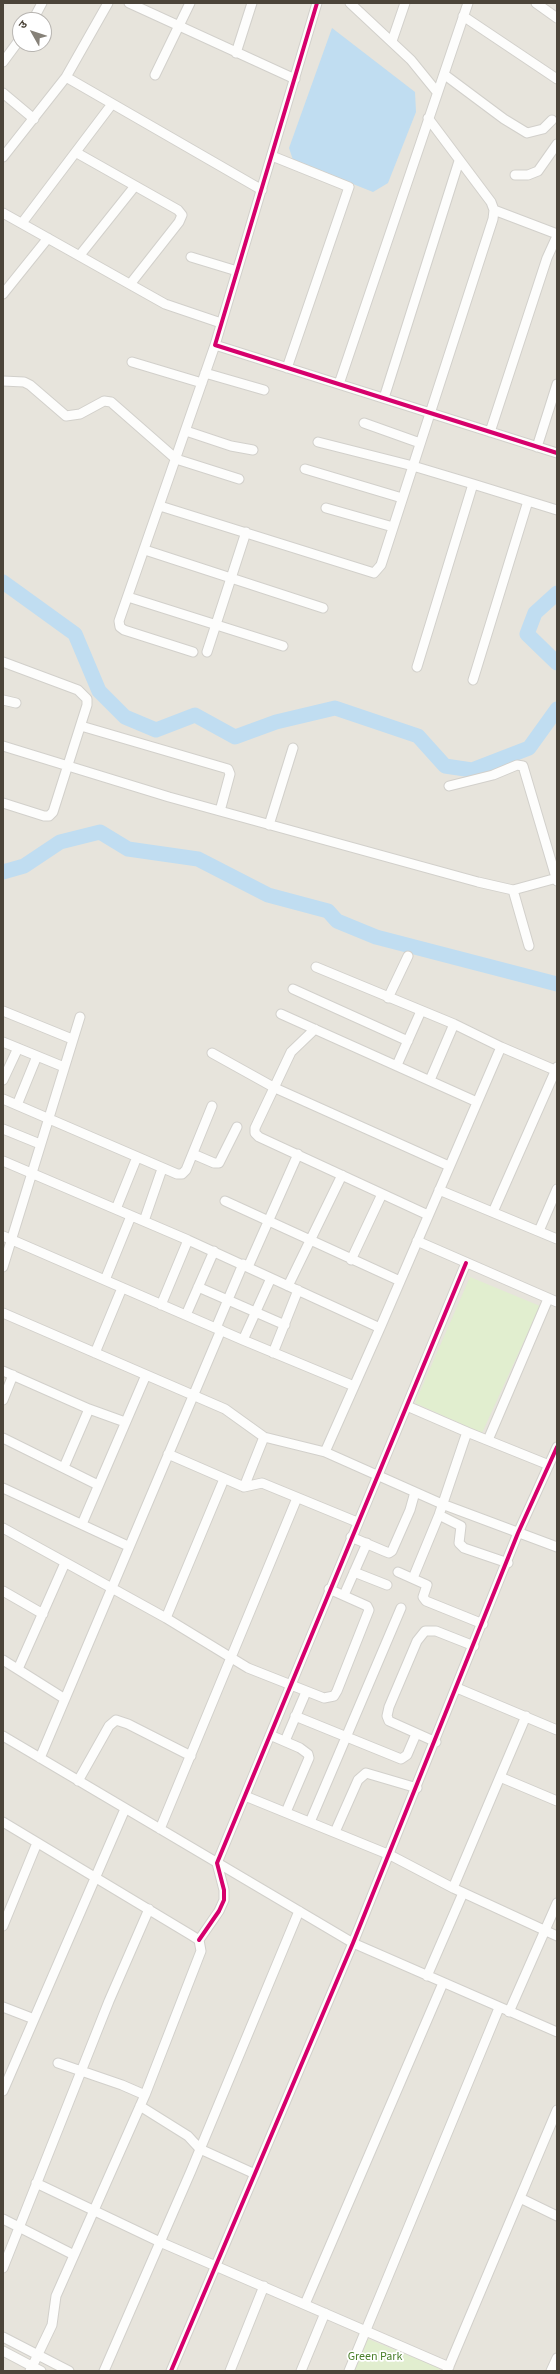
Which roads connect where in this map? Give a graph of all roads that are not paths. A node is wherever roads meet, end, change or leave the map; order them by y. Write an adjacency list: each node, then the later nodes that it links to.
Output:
1 (42, 3): 11 (street)
2 (108, 3): 21 (street)
3 (129, 3): 14 (street)
4 (190, 3): 14 (street)
5 (252, 3): 17 (street)
6 (317, 3): 22 (street)
7 (350, 3): 15 (street)
8 (405, 3): 15 (street)
9 (468, 3): 12 (street)
10 (536, 3): 13 (street)
11 (37, 12)
12 (463, 16): 20 (street); 23 (street)
13 (557, 18)
14 (178, 27): 17 (street); 19 (street)
15 (392, 41): 24 (street)
16 (12, 49): 18 (street)
17 (236, 52): 22 (street)
18 (3, 62)
19 (155, 75)
20 (445, 75): 24 (street); 30 (street)
21 (66, 77): 26 (street); 29 (street)
22 (295, 79): 33 (street)
23 (557, 79)
24 (437, 92): 28 (street)
25 (3, 93): 29 (street)
26 (112, 104): 32 (street); 38 (street)
27 (557, 112): 30 (street)
28 (428, 118): 35 (street); 58 (street)
29 (34, 119): 34 (street)
30 (554, 121)
31 (557, 144): 36 (street)
32 (77, 153): 37 (street); 41 (street)
33 (272, 156): 38 (street); 54 (street)
34 (3, 157)
35 (459, 162): 39 (street); 61 (street)
36 (515, 175)
37 (135, 186): 44 (street); 48 (street)
38 (262, 190): 46 (street)
39 (494, 210): 42 (street); 62 (street)
40 (3, 213): 41 (street)
41 (22, 223): 43 (street)
42 (557, 235): 65 (street)
43 (48, 238): 44 (street); 49 (street)
44 (80, 255): 48 (street)
45 (191, 257): 46 (street)
46 (237, 271): 51 (street)
47 (3, 279): 49 (street)
48 (130, 283): 51 (street)
49 (12, 284): 50 (street)
50 (3, 294)
51 (221, 323): 52 (street)
52 (215, 345): 54 (street); 55 (street)
53 (132, 362): 57 (street)
54 (287, 368): 58 (street)
55 (205, 373): 57 (street); 60 (street)
56 (3, 381): 71 (street)
57 (202, 383): 64 (street)
58 (339, 384): 61 (street)
59 (557, 384): 68 (street)
60 (264, 390)
61 (384, 398): 62 (street)
62 (430, 413): 65 (street); 67 (street)
63 (364, 423): 67 (street)
64 (186, 431): 69 (street); 71 (street)
65 (490, 432): 68 (street)
66 (318, 442): 72 (street)
67 (420, 443): 72 (street)
68 (537, 447): 70 (street)
69 (253, 450)
70 (557, 453)
71 (176, 459): 74 (street); 78 (street)
72 (413, 466): 75 (street); 76 (street)
73 (305, 469): 76 (street)
74 (239, 479)
75 (473, 484): 77 (street); 92 (street)
76 (402, 498): 81 (street)
77 (528, 501): 80 (street); 93 (street)
78 (160, 506): 82 (street); 83 (street)
79 (326, 508): 81 (street)
80 (557, 510)
81 (393, 527): 82 (street)
82 (246, 532): 84 (street)
83 (144, 550): 84 (street); 85 (street)
84 (230, 579): 86 (street); 87 (street)
85 (128, 597): 87 (street); 89 (street)
86 (323, 608)
87 (215, 626): 88 (street); 90 (street)
88 (283, 646)
89 (193, 652)
90 (207, 652)
91 (3, 662): 96 (street)
92 (417, 667)
93 (473, 680)
94 (3, 700): 95 (street)
95 (16, 704)
96 (81, 726): 99 (street); 102 (street)
97 (3, 746): 99 (street)
98 (293, 748): 103 (street)
99 (68, 766): 101 (street); 102 (street)
100 (449, 786): 104 (street)
101 (3, 803)
102 (220, 811): 103 (street)
103 (269, 825): 105 (street)
104 (557, 879): 105 (street)
105 (514, 890): 106 (street)
106 (529, 946)
107 (408, 956): 110 (street)
108 (316, 967): 110 (street)
109 (293, 989): 118 (street)
110 (388, 998): 112 (street)
111 (3, 1011): 117 (street)
112 (421, 1011): 115 (street); 118 (street)
113 (281, 1014): 116 (street)
114 (80, 1017): 117 (street)
115 (454, 1024): 120 (street); 128 (street)
116 (315, 1029): 124 (street); 129 (street)
117 (72, 1039): 125 (street)
118 (408, 1041): 124 (street)
119 (3, 1042): 121 (street)
120 (501, 1047): 126 (street); 131 (street)
121 (18, 1048): 123 (street); 127 (street)
122 (212, 1053): 129 (street)
123 (37, 1056): 125 (street); 132 (street)
124 (397, 1065): 128 (street)
125 (64, 1068): 134 (street)
126 (557, 1070): 151 (street)
127 (3, 1080)
128 (430, 1080): 131 (street)
129 (275, 1088): 139 (street); 142 (street)
130 (3, 1099): 132 (street)
131 (477, 1102): 142 (street)
132 (17, 1105): 134 (street)
133 (212, 1106): 138 (street)
134 (48, 1118): 137 (street); 140 (street)
135 (237, 1126): 138 (street)
136 (3, 1129): 137 (street)
137 (40, 1144): 144 (street)
138 (192, 1154): 143 (street)
139 (298, 1154): 145 (street); 155 (street)
140 (137, 1157): 143 (street); 150 (street)
141 (3, 1161): 144 (street)
142 (449, 1166): 147 (street)
143 (162, 1169): 154 (street)
144 (31, 1172): 150 (street); 157 (street)
145 (342, 1175): 148 (street); 160 (street)
146 (557, 1189): 156 (street)
147 (439, 1190): 151 (street); 152 (street)
148 (382, 1194): 152 (street); 163 (street)
149 (225, 1201): 155 (street)
150 (116, 1209): 153 (street)
151 (493, 1212): 156 (street)
152 (428, 1215): 161 (street)
153 (131, 1216): 154 (street); 168 (street)
154 (144, 1221): 159 (street)
155 (268, 1222): 160 (street); 165 (street)
156 (539, 1231): 158 (street)
157 (7, 1238): 166 (street); 168 (street)
158 (557, 1239)
159 (188, 1240): 162 (street); 177 (street)
160 (309, 1240): 163 (street); 170 (street)
161 (417, 1241): 164 (street); 169 (street)
162 (214, 1251): 165 (street); 171 (street)
163 (351, 1260): 169 (street)
164 (466, 1263): 174 (street); 193 (street)
165 (246, 1266): 167 (street); 175 (street)
166 (3, 1267)
167 (271, 1278): 170 (street); 178 (street)
168 (105, 1280): 172 (street)
169 (400, 1281): 182 (street)
170 (288, 1286): 173 (street)
171 (198, 1287): 175 (street); 180 (street)
172 (122, 1288): 177 (street); 185 (street)
173 (298, 1290): 181 (street); 182 (street)
174 (548, 1298): 176 (street); 199 (street)
175 (228, 1299): 178 (street); 183 (street)
176 (557, 1302)
177 (161, 1305): 180 (street)
178 (256, 1312): 181 (street); 184 (street)
179 (3, 1313): 185 (street)
180 (186, 1315): 183 (street)
181 (285, 1325): 186 (street)
182 (380, 1328): 190 (street)
183 (218, 1329): 184 (street); 191 (street)
184 (243, 1340): 186 (street)
185 (95, 1353): 188 (street)
186 (273, 1353): 190 (street)
187 (3, 1370): 189 (street)
188 (146, 1374): 191 (street); 195 (street)
189 (13, 1375): 192 (street); 194 (street)
190 (354, 1386): 201 (street)
191 (193, 1395): 197 (street); 202 (street)
192 (3, 1400)
193 (407, 1406): 196 (street); 205 (street)
194 (89, 1409): 195 (street); 204 (street)
195 (126, 1422): 207 (street)
196 (467, 1432): 199 (street); 212 (street)
197 (264, 1437): 201 (street); 208 (street)
198 (3, 1438): 204 (street)
199 (488, 1440): 203 (street)
200 (557, 1447): 203 (street)
201 (325, 1452): 205 (street)
202 (168, 1454): 206 (street); 220 (street)
203 (549, 1464): 217 (street)
204 (64, 1467): 207 (street)
205 (377, 1475): 210 (street); 214 (street)
206 (224, 1478): 208 (street); 234 (street)
207 (98, 1485): 215 (street)
208 (244, 1487): 211 (street)
209 (3, 1488): 215 (street)
210 (415, 1492): 212 (street); 219 (street)
211 (297, 1498): 214 (street); 237 (street)
212 (442, 1504): 213 (street); 217 (street)
213 (439, 1515): 223 (street); 226 (street)
214 (357, 1522): 218 (street)
215 (82, 1524): 220 (street)
216 (3, 1528): 222 (street)
217 (518, 1533): 221 (street); 223 (street)
218 (351, 1537): 219 (street); 229 (street)
219 (367, 1543): 224 (street)
220 (128, 1546): 228 (street)
221 (557, 1547)
222 (65, 1563): 228 (street); 233 (street)
223 (508, 1563): 235 (street)
224 (354, 1572): 227 (street); 231 (street)
225 (398, 1572): 226 (street)
226 (413, 1578): 235 (street)
227 (387, 1585)
228 (111, 1589): 234 (street); 243 (street)
229 (329, 1589): 231 (street); 240 (street)
230 (3, 1591): 233 (street)
231 (344, 1595): 242 (street)
232 (401, 1608): 250 (street)
233 (43, 1614): 239 (street)
234 (166, 1618): 237 (street)
235 (483, 1624): 236 (street)
236 (474, 1646): 241 (street); 247 (street)
237 (232, 1658): 240 (street); 253 (street)
238 (3, 1660): 239 (street)
239 (18, 1669): 243 (street)
240 (290, 1686): 242 (street); 248 (street)
241 (457, 1688): 245 (street); 252 (street)
242 (306, 1692): 244 (street)
243 (65, 1699): 254 (street)
244 (295, 1716): 250 (street); 251 (street)
245 (526, 1716): 246 (street); 255 (street)
246 (557, 1730)
247 (416, 1734): 250 (street); 252 (street)
248 (270, 1735): 251 (street); 258 (street)
249 (3, 1736): 254 (street)
250 (346, 1737): 263 (street)
251 (284, 1741): 261 (street)
252 (436, 1742): 257 (street)
253 (191, 1756): 256 (street); 264 (street)
254 (40, 1758): 256 (street)
255 (500, 1777): 259 (street); 270 (street)
256 (78, 1781): 260 (street)
257 (417, 1788): 265 (street); 267 (street)
258 (245, 1796): 261 (street); 268 (street)
259 (557, 1801)
260 (125, 1809): 264 (street); 269 (street)
261 (286, 1812): 263 (street)
262 (3, 1822): 266 (street)
263 (310, 1822): 265 (street)
264 (160, 1829): 268 (street)
265 (335, 1832): 267 (street)
266 (37, 1843): 269 (street); 275 (street)
267 (390, 1855): 270 (street); 279 (street)
268 (217, 1863): 274 (street); 278 (street)
269 (96, 1877): 273 (street); 285 (street)
270 (453, 1888): 271 (street)
271 (463, 1893): 276 (street); 280 (street)
272 (557, 1903): 276 (street)
273 (149, 1909): 278 (street); 288 (street)
274 (299, 1911): 279 (street); 293 (street)
275 (3, 1926)
276 (545, 1930): 277 (street); 284 (street)
277 (557, 1936)
278 (198, 1940): 290 (street)
279 (353, 1943): 280 (street); 294 (street)
280 (428, 1976): 281 (street)
281 (443, 1983): 283 (street); 306 (street)
282 (3, 2007): 285 (street)
283 (499, 2008): 284 (street); 308 (street)
284 (509, 2012): 286 (street)
285 (34, 2019): 289 (street)
286 (557, 2032)
287 (58, 2063): 288 (street)
288 (80, 2072): 290 (street); 295 (street)
289 (3, 2091)
290 (145, 2095): 291 (street)
291 (140, 2106): 293 (street); 297 (street)
292 (557, 2110): 296 (street)
293 (200, 2149): 294 (street); 301 (street)
294 (255, 2174): 303 (street)
295 (36, 2183): 297 (street); 300 (street)
296 (520, 2198): 298 (street); 314 (street)
297 (93, 2211): 301 (street); 302 (street)
298 (557, 2216)
299 (3, 2219): 300 (street)
300 (18, 2227): 302 (street); 304 (street)
301 (160, 2242): 303 (street); 317 (street)
302 (74, 2255): 311 (street)
303 (216, 2266): 305 (street); 318 (street)
304 (3, 2268)
305 (264, 2286): 306 (street); 319 (street)
306 (305, 2304): 307 (street)
307 (325, 2313): 308 (street); 320 (street)
308 (366, 2331): 314 (street); 321 (street)
309 (3, 2336): 311 (street)
310 (3, 2351): 313 (street)
311 (38, 2355): 313 (street); 316 (street)
312 (557, 2358): 322 (street)
313 (31, 2369): 315 (street)
314 (448, 2369)
315 (41, 2371)
316 (69, 2371)
317 (104, 2371)
318 (171, 2371)
319 (230, 2371)
320 (301, 2371)
321 (349, 2371)
322 (551, 2371)

